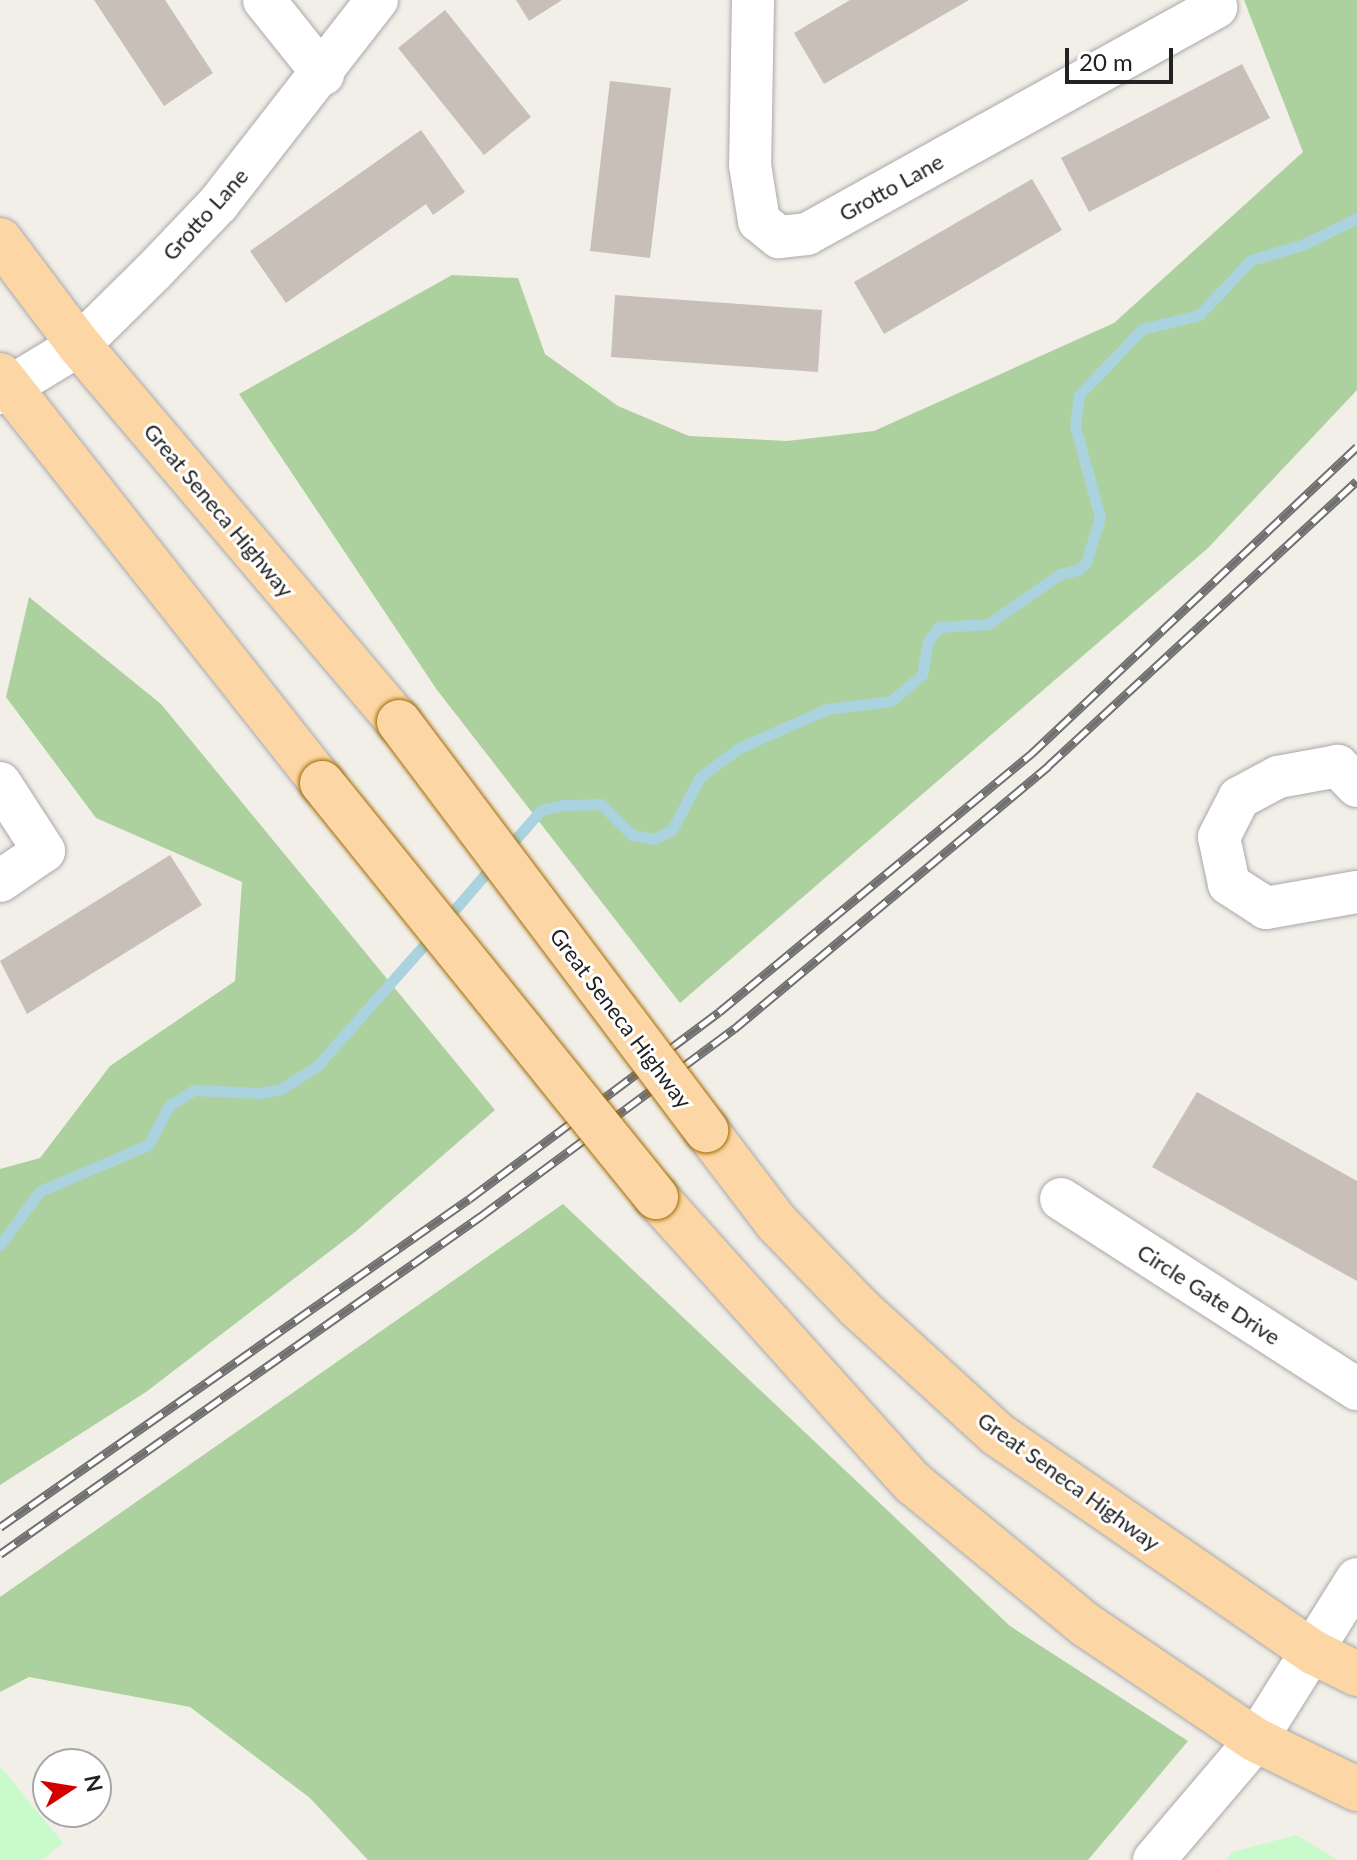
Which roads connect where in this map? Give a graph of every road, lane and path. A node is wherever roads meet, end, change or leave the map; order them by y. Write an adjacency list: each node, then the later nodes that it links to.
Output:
1 (264, 0): 5 (street)
2 (377, 0): 5 (street, Grotto Lane)
3 (753, 0): 4 (street, Grotto Lane)
4 (1216, 7)
5 (323, 74): 7 (street, Grotto Lane)
6 (0, 240): 7 (main road, Great Seneca Highway)
7 (79, 345): 8 (street, Grotto Lane); 16 (main road, Great Seneca Highway, bridge)
8 (3, 386): 18 (main road, bridge)
9 (0, 783): 11 (street)
10 (1357, 786): 12 (street)
11 (0, 881)
12 (1357, 892)
13 (1061, 1199): 14 (street, Circle Gate Drive)
14 (1357, 1389)
15 (1357, 1579): 16 (street)
16 (1313, 1652): 17 (main road, Great Seneca Highway); 18 (street)
17 (1357, 1674)
18 (1256, 1740): 19 (main road); 20 (street)
19 (1357, 1789)
20 (1154, 1860)

